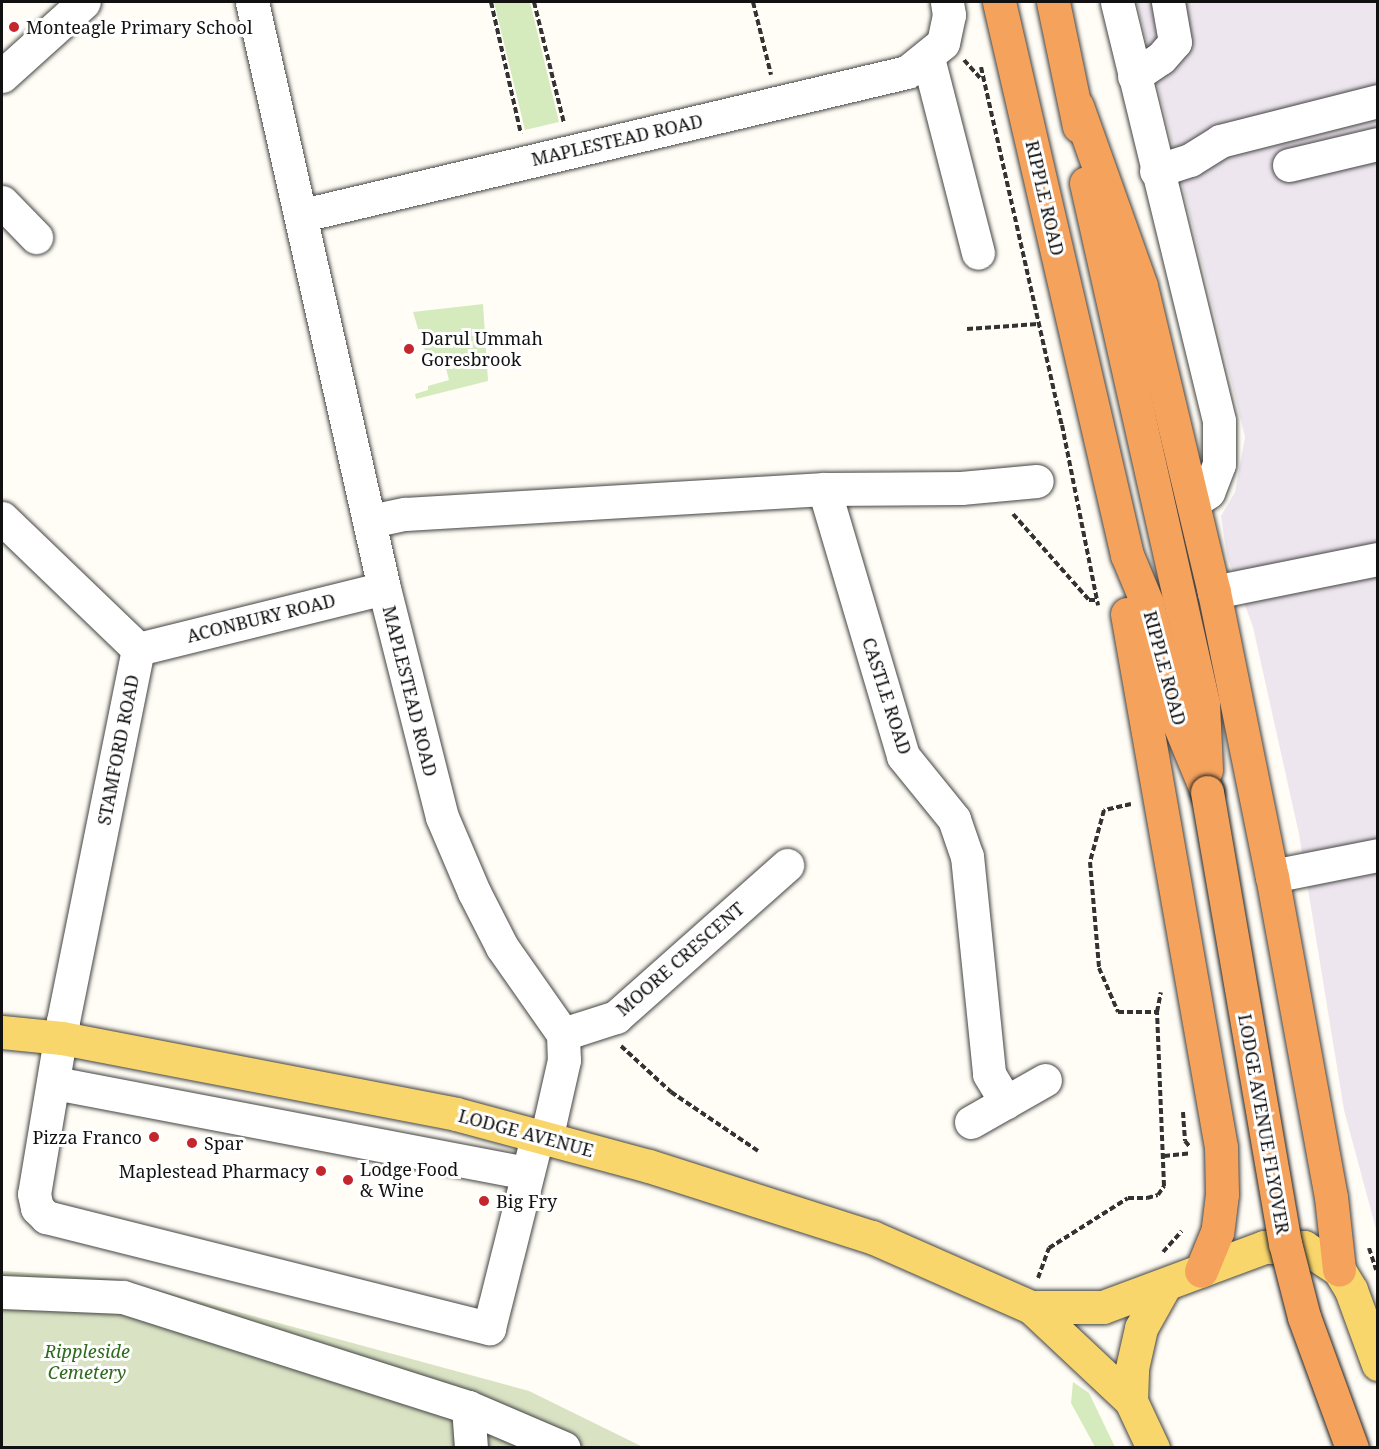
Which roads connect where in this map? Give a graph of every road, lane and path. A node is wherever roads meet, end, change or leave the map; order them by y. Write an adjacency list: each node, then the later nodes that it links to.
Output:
1 (84, 2): 12 (street)
2 (252, 2): 23 (street, MAPLESTEAD ROAD)
3 (491, 2): 18 (path)
4 (534, 2): 17 (path)
5 (753, 2): 14 (path)
6 (946, 2): 11 (street, MAPLESTEAD ROAD)
7 (999, 2): 33 (highway, RIPPLE ROAD)
8 (1053, 2): 16 (highway, RIPPLE ROAD)
9 (1117, 2): 13 (street)
10 (1168, 2): 13 (street)
11 (943, 57): 23 (street, MAPLESTEAD ROAD); 25 (street); 26 (path)
12 (2, 76)
13 (1134, 76): 21 (street)
14 (774, 84)
15 (1377, 101): 21 (street)
16 (1077, 106): 30 (highway); 40 (highway, RIPPLE ROAD)
17 (564, 124)
18 (522, 134)
19 (1377, 144): 20 (street)
20 (1289, 165)
21 (1156, 171): 30 (street)
22 (2, 202): 24 (street)
23 (303, 215): 32 (street, MAPLESTEAD ROAD)
24 (36, 237)
25 (978, 253)
26 (1038, 324): 27 (path); 37 (path)
27 (967, 329)
28 (1021, 488): 29 (street); 37 (path)
29 (824, 489): 32 (street); 53 (street, CASTLE ROAD)
30 (1193, 502): 36 (highway)
31 (2, 518): 39 (street, STAMFORD ROAD)
32 (371, 521): 35 (street, MAPLESTEAD ROAD)
33 (1127, 555): 40 (highway, RIPPLE ROAD); 62 (highway)
34 (1377, 559): 36 (street)
35 (384, 588): 39 (street, ACONBURY ROAD); 48 (street, MAPLESTEAD ROAD)
36 (1214, 592): 44 (highway)
37 (1097, 600): 38 (path)
38 (1100, 613)
39 (138, 649): 49 (street, STAMFORD ROAD)
40 (1207, 792): 72 (highway, LODGE AVENUE FLYOVER, bridge)
41 (1138, 802): 46 (path)
42 (1377, 855): 44 (street)
43 (787, 865): 48 (street, MOORE CRESCENT)
44 (1272, 876): 61 (highway)
45 (1162, 987): 46 (path)
46 (1157, 1012): 58 (path)
47 (2, 1032): 49 (main road, LODGE AVENUE)
48 (562, 1034): 55 (street)
49 (62, 1038): 52 (street, STAMFORD ROAD); 55 (main road, LODGE AVENUE)
50 (613, 1039): 56 (path)
51 (1045, 1080): 53 (street)
52 (55, 1083): 59 (street); 59 (street, STAMFORD ROAD)
53 (1006, 1102): 54 (street)
54 (971, 1122)
55 (541, 1138): 59 (street); 65 (main road, LODGE AVENUE)
56 (758, 1151)
57 (1195, 1152): 58 (path)
58 (1164, 1156): 65 (path)
59 (528, 1173)
60 (1184, 1226): 63 (path)
61 (1339, 1270): 62 (main road); 66 (main road)
62 (1201, 1271): 63 (main road)
63 (1161, 1272): 65 (main road, LODGE AVENUE); 67 (main road)
64 (2, 1292): 68 (street)
65 (1034, 1293): 67 (main road, LODGE AVENUE)
66 (1377, 1364)
67 (1131, 1401): 71 (main road)
68 (468, 1407): 69 (street); 70 (street)
69 (471, 1448)
70 (564, 1448)
71 (1153, 1448)
72 (1352, 1448)

